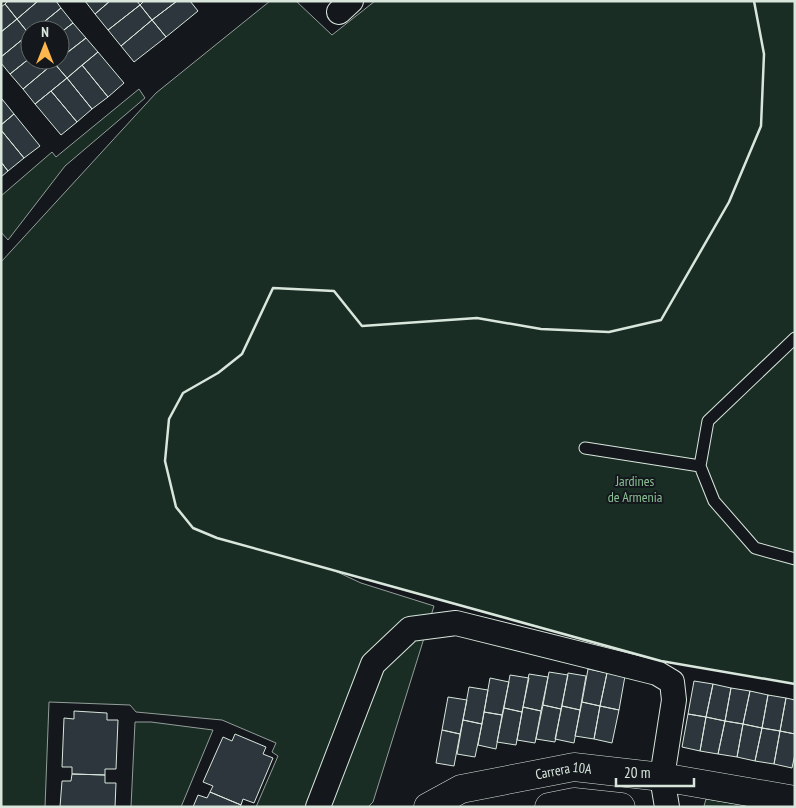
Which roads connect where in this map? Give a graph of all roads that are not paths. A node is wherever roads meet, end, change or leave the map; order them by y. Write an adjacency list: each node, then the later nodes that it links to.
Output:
1 (795, 338): 3 (lane)
2 (585, 448): 3 (lane)
3 (700, 466): 4 (lane)
4 (795, 559)
5 (662, 777): 6 (street, Carrera 10A); 7 (street); 8 (street, Carrera 10A); 11 (street)
6 (795, 800)
7 (318, 807)
8 (428, 807)
9 (549, 807): 10 (street)
10 (621, 807)
11 (667, 807)

